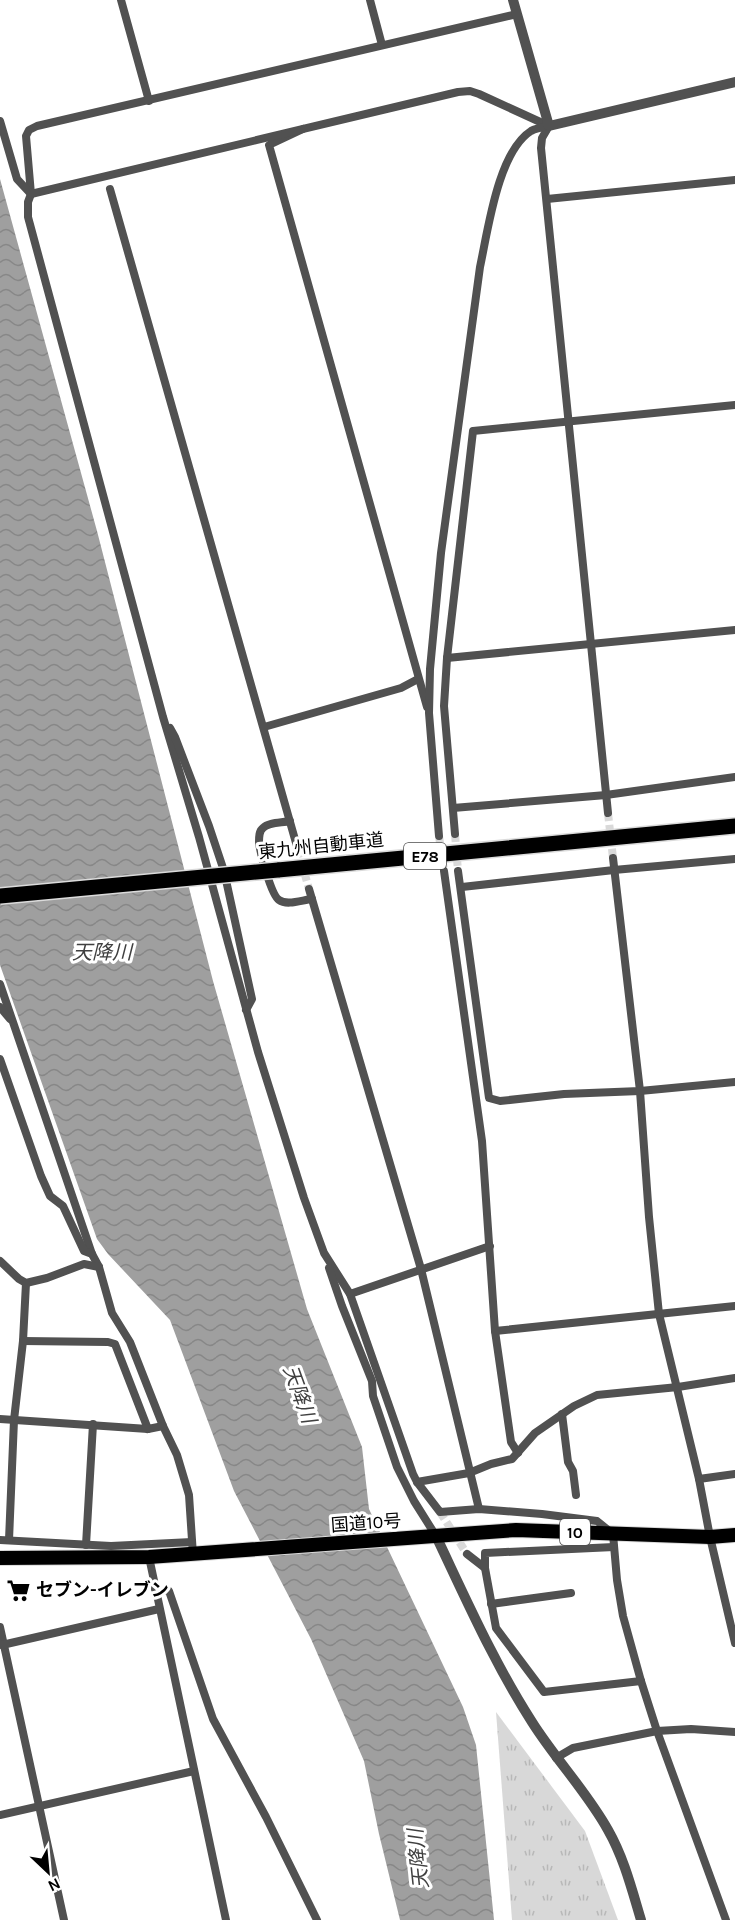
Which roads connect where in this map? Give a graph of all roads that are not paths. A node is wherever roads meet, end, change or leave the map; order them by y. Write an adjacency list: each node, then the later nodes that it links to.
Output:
1 (121, 0): 7 (street)
2 (370, 0): 5 (street)
3 (513, 0): 4 (street)
4 (517, 14): 5 (street); 9 (street)
5 (382, 45): 7 (street)
6 (735, 82): 9 (street)
7 (148, 101): 13 (street)
8 (0, 121): 13 (street)
9 (549, 126): 10 (street); 14 (street); 21 (street)
10 (303, 129): 13 (street); 20 (street)
11 (735, 180): 14 (street)
12 (110, 189): 23 (street)
13 (31, 194): 22 (street)
14 (547, 199): 16 (street)
15 (735, 405): 16 (street)
16 (569, 421): 18 (street); 19 (street)
17 (735, 630): 18 (street)
18 (591, 644): 19 (street); 25 (street)
19 (447, 658): 26 (street)
20 (418, 679): 21 (street); 23 (street)
21 (429, 713): 32 (street)
22 (163, 717): 44 (street); 44 (street)
23 (264, 727): 29 (street)
24 (735, 777): 25 (street)
25 (606, 795): 26 (street); 27 (street)
26 (453, 808): 31 (street)
27 (608, 813)
28 (735, 817): 33 (highway)
29 (290, 821): 34 (street); 41 (street)
30 (735, 824): 33 (highway, 東九州自動車道 / E78)
31 (455, 834)
32 (439, 836)
33 (571, 841): 40 (highway, 東九州自動車道 / E78, bridge)
34 (298, 850)
35 (613, 858): 37 (street)
36 (735, 859): 37 (street)
37 (614, 870): 38 (street); 48 (street)
38 (462, 887): 48 (street); 49 (street)
39 (309, 889): 41 (street)
40 (0, 896)
41 (312, 899): 54 (street)
42 (0, 984): 45 (street)
43 (0, 1007): 45 (street)
44 (246, 1010): 50 (street)
45 (14, 1024): 51 (street)
46 (0, 1059): 51 (street)
47 (735, 1082): 48 (street)
48 (640, 1091): 58 (street)
49 (490, 1246): 54 (street); 59 (street)
50 (324, 1253): 56 (street); 73 (street)
51 (92, 1254): 53 (street)
52 (0, 1261): 55 (street)
53 (99, 1267): 55 (street); 67 (street)
54 (421, 1269): 56 (street); 71 (street)
55 (26, 1283): 60 (street)
56 (350, 1294): 69 (street)
57 (735, 1306): 58 (street)
58 (659, 1314): 59 (street); 62 (street)
59 (495, 1331): 70 (street)
60 (23, 1341): 65 (street); 68 (street)
61 (735, 1378): 62 (street)
62 (678, 1387): 63 (street); 74 (street)
63 (562, 1414): 70 (street); 76 (street)
64 (0, 1419): 65 (street)
65 (14, 1420): 66 (street); 81 (street)
66 (93, 1424): 68 (street); 83 (street)
67 (163, 1426): 68 (street); 84 (street)
68 (148, 1429)
69 (403, 1447): 73 (street); 75 (street)
70 (518, 1453): 71 (street)
71 (469, 1473): 75 (street); 77 (street)
72 (735, 1474): 74 (street)
73 (402, 1476): 79 (street)
74 (699, 1479): 80 (street)
75 (417, 1482): 77 (street)
76 (576, 1495)
77 (479, 1509): 82 (street)
78 (735, 1534): 80 (highway, 国道10号 / 10)
79 (436, 1536): 82 (highway, 国道10号 / 10); 84 (highway, 国道10号 / 10); 95 (street)
80 (710, 1537): 82 (highway, 国道10号 / 10); 96 (street)
81 (5, 1540): 83 (street)
82 (614, 1540): 88 (street); 98 (street)
83 (86, 1545): 84 (street)
84 (192, 1549): 86 (highway, 国道10号 / 10)
85 (467, 1554): 88 (street)
86 (149, 1557): 87 (highway, 国道10号 / 10); 89 (street)
87 (0, 1558)
88 (485, 1569): 91 (street)
89 (155, 1589): 92 (street); 107 (street)
90 (571, 1593): 91 (street)
91 (491, 1604): 94 (street)
92 (159, 1608): 97 (street); 102 (street)
93 (0, 1627): 97 (street)
94 (496, 1628): 95 (street); 98 (street)
95 (483, 1634): 101 (street)
96 (735, 1643)
97 (3, 1645): 103 (street)
98 (641, 1681): 99 (street)
99 (657, 1731): 100 (street); 101 (street); 109 (street)
100 (735, 1732)
101 (556, 1758): 108 (street)
102 (194, 1771): 103 (street); 106 (street)
103 (39, 1806): 104 (street); 105 (street)
104 (0, 1815)
105 (64, 1920)
106 (226, 1920)
107 (317, 1920)
108 (641, 1920)
109 (726, 1920)

